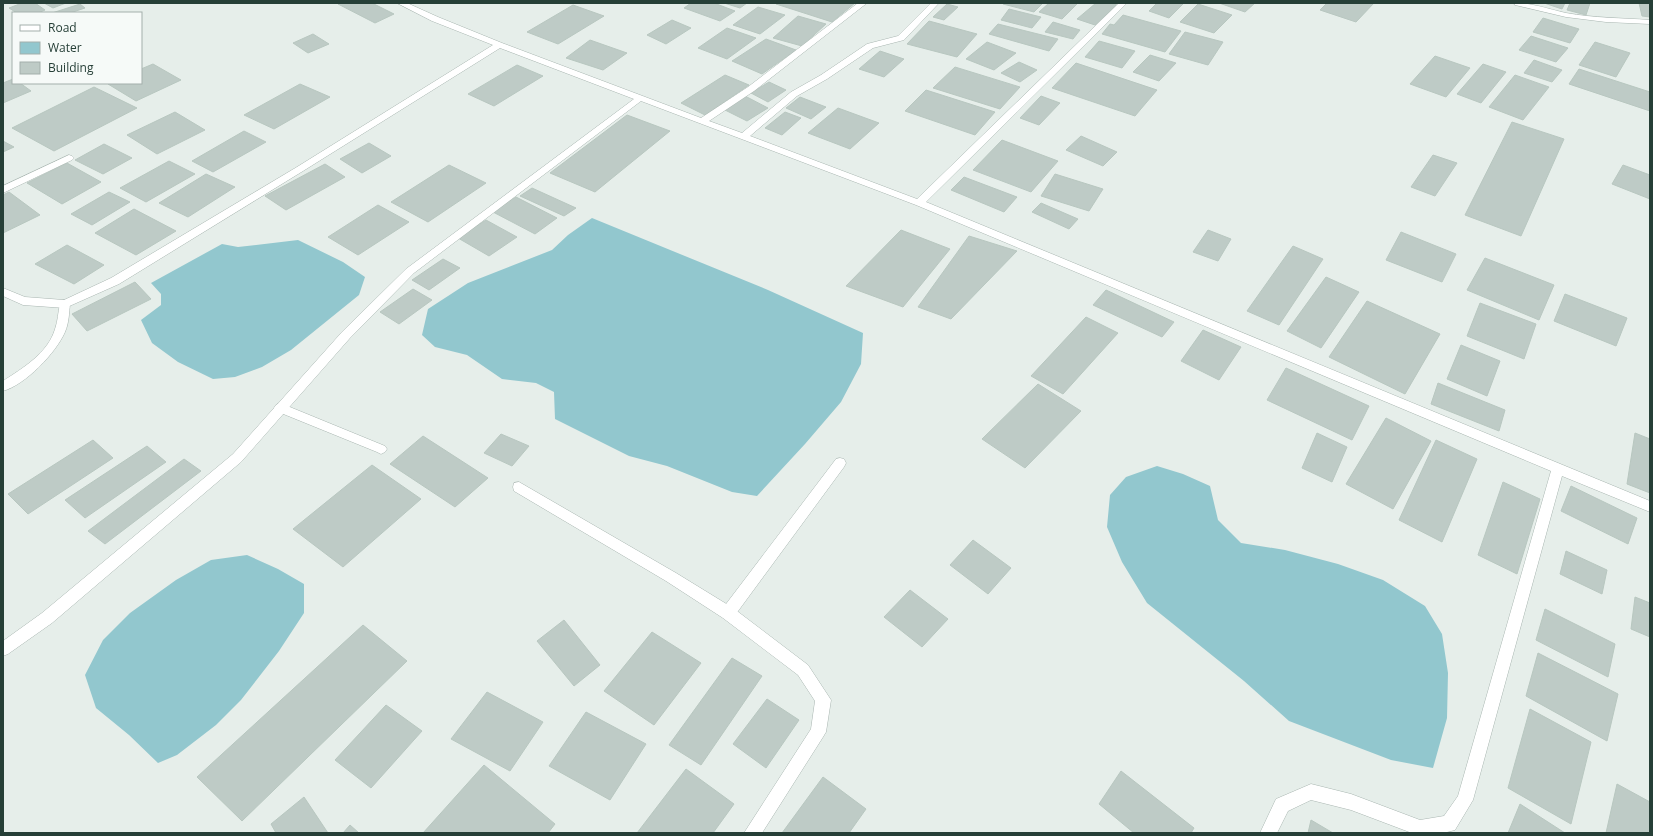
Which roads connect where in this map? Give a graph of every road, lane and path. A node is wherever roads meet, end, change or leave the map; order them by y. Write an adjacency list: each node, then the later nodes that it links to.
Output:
1 (401, 3): 7 (street)
2 (863, 3): 9 (street)
3 (935, 3): 10 (street)
4 (1123, 3): 13 (street)
5 (1518, 3): 6 (street)
6 (1650, 22)
7 (499, 45): 8 (street); 15 (street)
8 (640, 98): 9 (street); 17 (street)
9 (701, 122): 10 (street)
10 (743, 137): 13 (street)
11 (69, 158): 12 (street)
12 (3, 190)
13 (919, 204): 20 (street)
14 (3, 292): 15 (street)
15 (65, 304): 16 (street)
16 (3, 387)
17 (280, 408): 18 (street); 24 (street)
18 (381, 449)
19 (840, 463): 23 (street)
20 (1558, 469): 22 (street); 26 (street)
21 (519, 487): 23 (street)
22 (1650, 507)
23 (728, 613): 25 (street)
24 (3, 649)
25 (752, 833)
26 (1268, 833)

